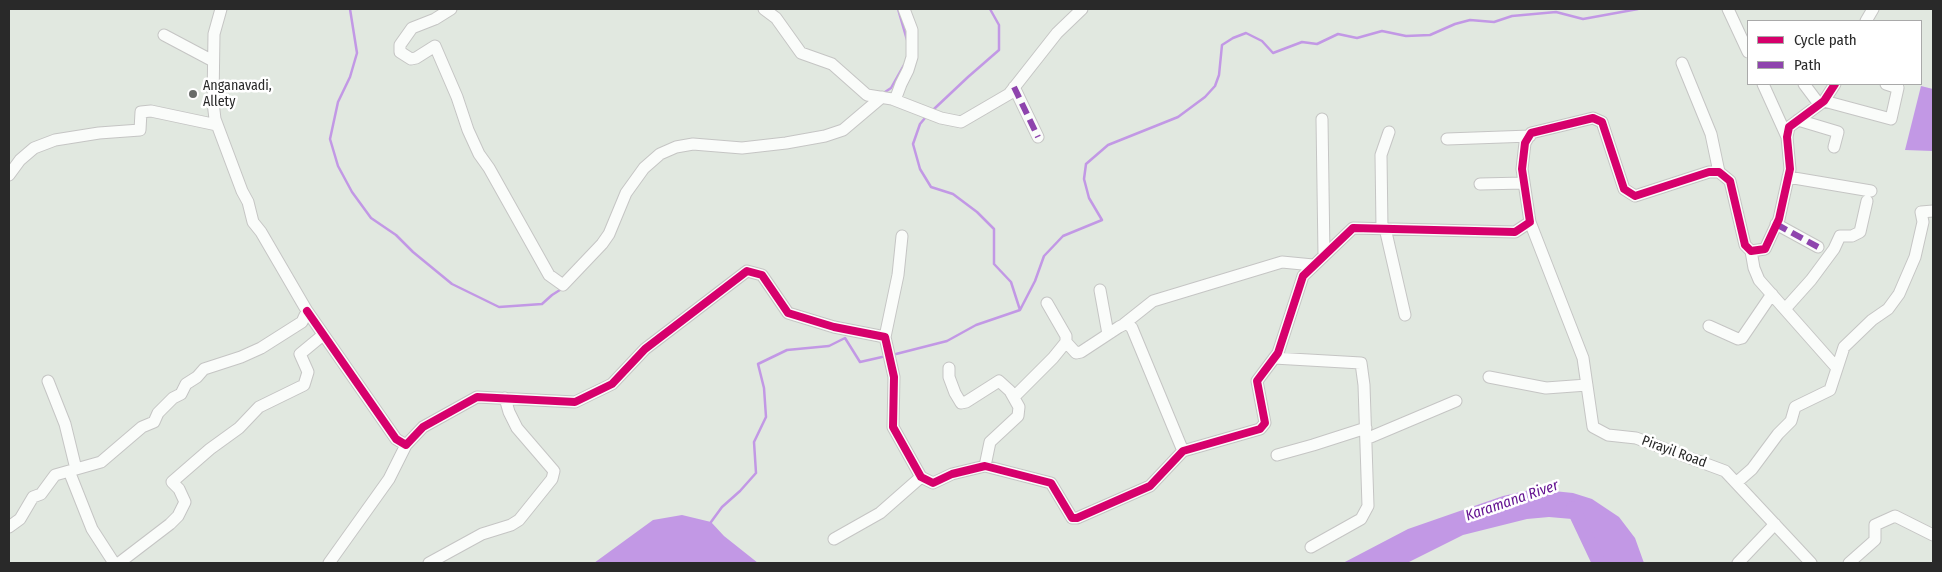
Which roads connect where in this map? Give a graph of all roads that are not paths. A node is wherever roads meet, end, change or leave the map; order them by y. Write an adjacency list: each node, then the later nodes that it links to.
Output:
1 (222, 9): 11 (street)
2 (452, 9): 18 (street)
3 (764, 9): 18 (street)
4 (904, 9): 19 (street)
5 (1082, 9): 17 (street)
6 (1728, 9): 10 (street)
7 (1873, 9): 8 (street)
8 (1867, 20)
9 (164, 35): 11 (street)
10 (1747, 50)
11 (213, 61): 23 (street)
12 (1682, 63): 30 (street)
13 (1763, 85): 27 (street)
14 (1805, 85): 20 (street)
15 (1834, 85): 20 (street)
16 (1889, 85): 20 (street)
17 (1014, 87): 19 (street); 26 (street)
18 (882, 97): 19 (street)
19 (895, 100)
20 (1822, 102): 22 (street)
21 (1322, 119): 42 (street)
22 (1798, 120): 27 (street); 29 (street)
23 (216, 125): 31 (street); 48 (street)
24 (1389, 132): 38 (street)
25 (1530, 136): 28 (street); 30 (street); 33 (street, Pirayil Road)
26 (1038, 137)
27 (1787, 137): 32 (street)
28 (1447, 139)
29 (1834, 147)
30 (1720, 172): 41 (street)
31 (9, 176)
32 (1788, 177): 37 (street); 47 (street)
33 (1524, 183): 34 (street); 36 (street, Pirayil Road)
34 (1480, 184)
35 (1933, 211): 57 (street)
36 (1530, 222): 38 (street); 61 (street, Pirayil Road)
37 (1776, 224): 40 (street); 41 (street)
38 (1383, 228): 42 (street); 49 (street)
39 (902, 236): 54 (street)
40 (1818, 247)
41 (1752, 251): 45 (street)
42 (1324, 255): 43 (street)
43 (1314, 265): 50 (street); 56 (street)
44 (1100, 290): 52 (street)
45 (1772, 294): 47 (street); 51 (street)
46 (1047, 303): 55 (street)
47 (1785, 309): 57 (street)
48 (307, 311): 53 (street); 70 (street)
49 (1405, 315)
50 (1124, 324): 52 (street); 67 (street)
51 (1709, 326)
52 (1108, 334): 55 (street)
53 (323, 335): 66 (street); 79 (street)
54 (885, 337): 62 (street); 71 (street)
55 (1066, 342): 63 (street)
56 (1274, 358): 65 (street); 67 (street)
57 (1836, 367): 72 (street)
58 (949, 368): 63 (street)
59 (1489, 377): 61 (street)
60 (48, 381): 70 (street)
61 (1587, 385): 72 (street, Pirayil Road)
62 (505, 398): 66 (street); 81 (street)
63 (1014, 398): 69 (street)
64 (1456, 401): 65 (street)
65 (1366, 434): 68 (street); 77 (street)
66 (406, 445): 80 (street)
67 (1183, 451): 69 (street)
68 (1276, 455)
69 (985, 466): 71 (street)
70 (73, 470): 74 (street); 78 (street)
71 (921, 477): 76 (street)
72 (1736, 483): 73 (street, Pirayil Road)
73 (1775, 524): 82 (street); 83 (street, Pirayil Road)
74 (9, 527)
75 (1933, 535): 84 (street)
76 (834, 539)
77 (1311, 547)
78 (114, 563)
79 (119, 563)
80 (329, 563)
81 (429, 563)
82 (1738, 563)
83 (1811, 563)
84 (1849, 563)

